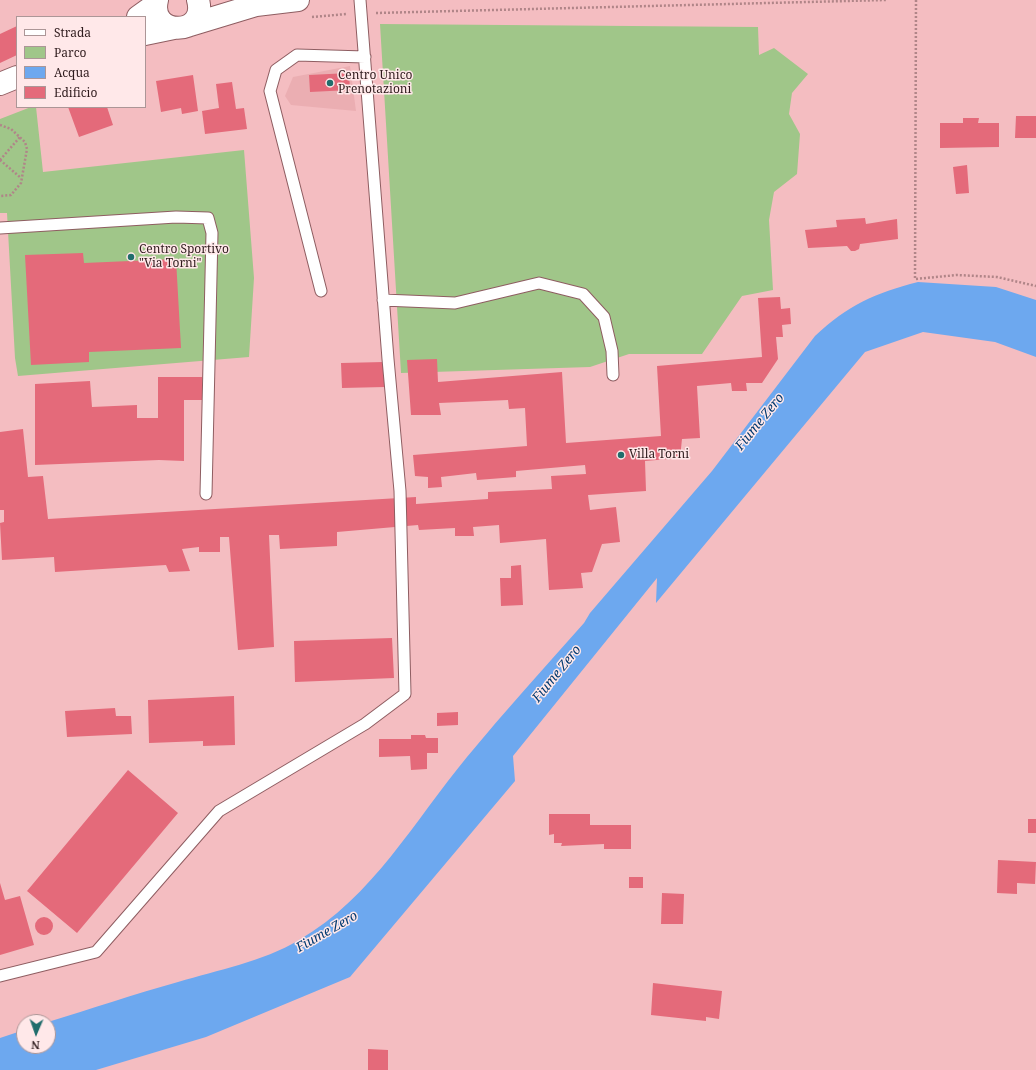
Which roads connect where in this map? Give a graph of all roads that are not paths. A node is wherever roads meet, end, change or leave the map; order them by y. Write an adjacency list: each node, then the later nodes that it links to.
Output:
1 (198, 0): 8 (main road)
2 (226, 0): 5 (main road)
3 (360, 0): 10 (lane)
4 (156, 2): 7 (main road); 8 (main road)
5 (256, 5): 6 (main road); 8 (main road)
6 (302, 9)
7 (139, 16)
8 (182, 27): 9 (main road)
9 (146, 34)
10 (365, 57): 14 (lane); 15 (lane)
11 (16, 77): 12 (main road)
12 (0, 84)
13 (0, 228): 17 (lane)
14 (321, 291)
15 (383, 300): 16 (lane); 18 (lane)
16 (613, 375)
17 (206, 494)
18 (0, 976)

